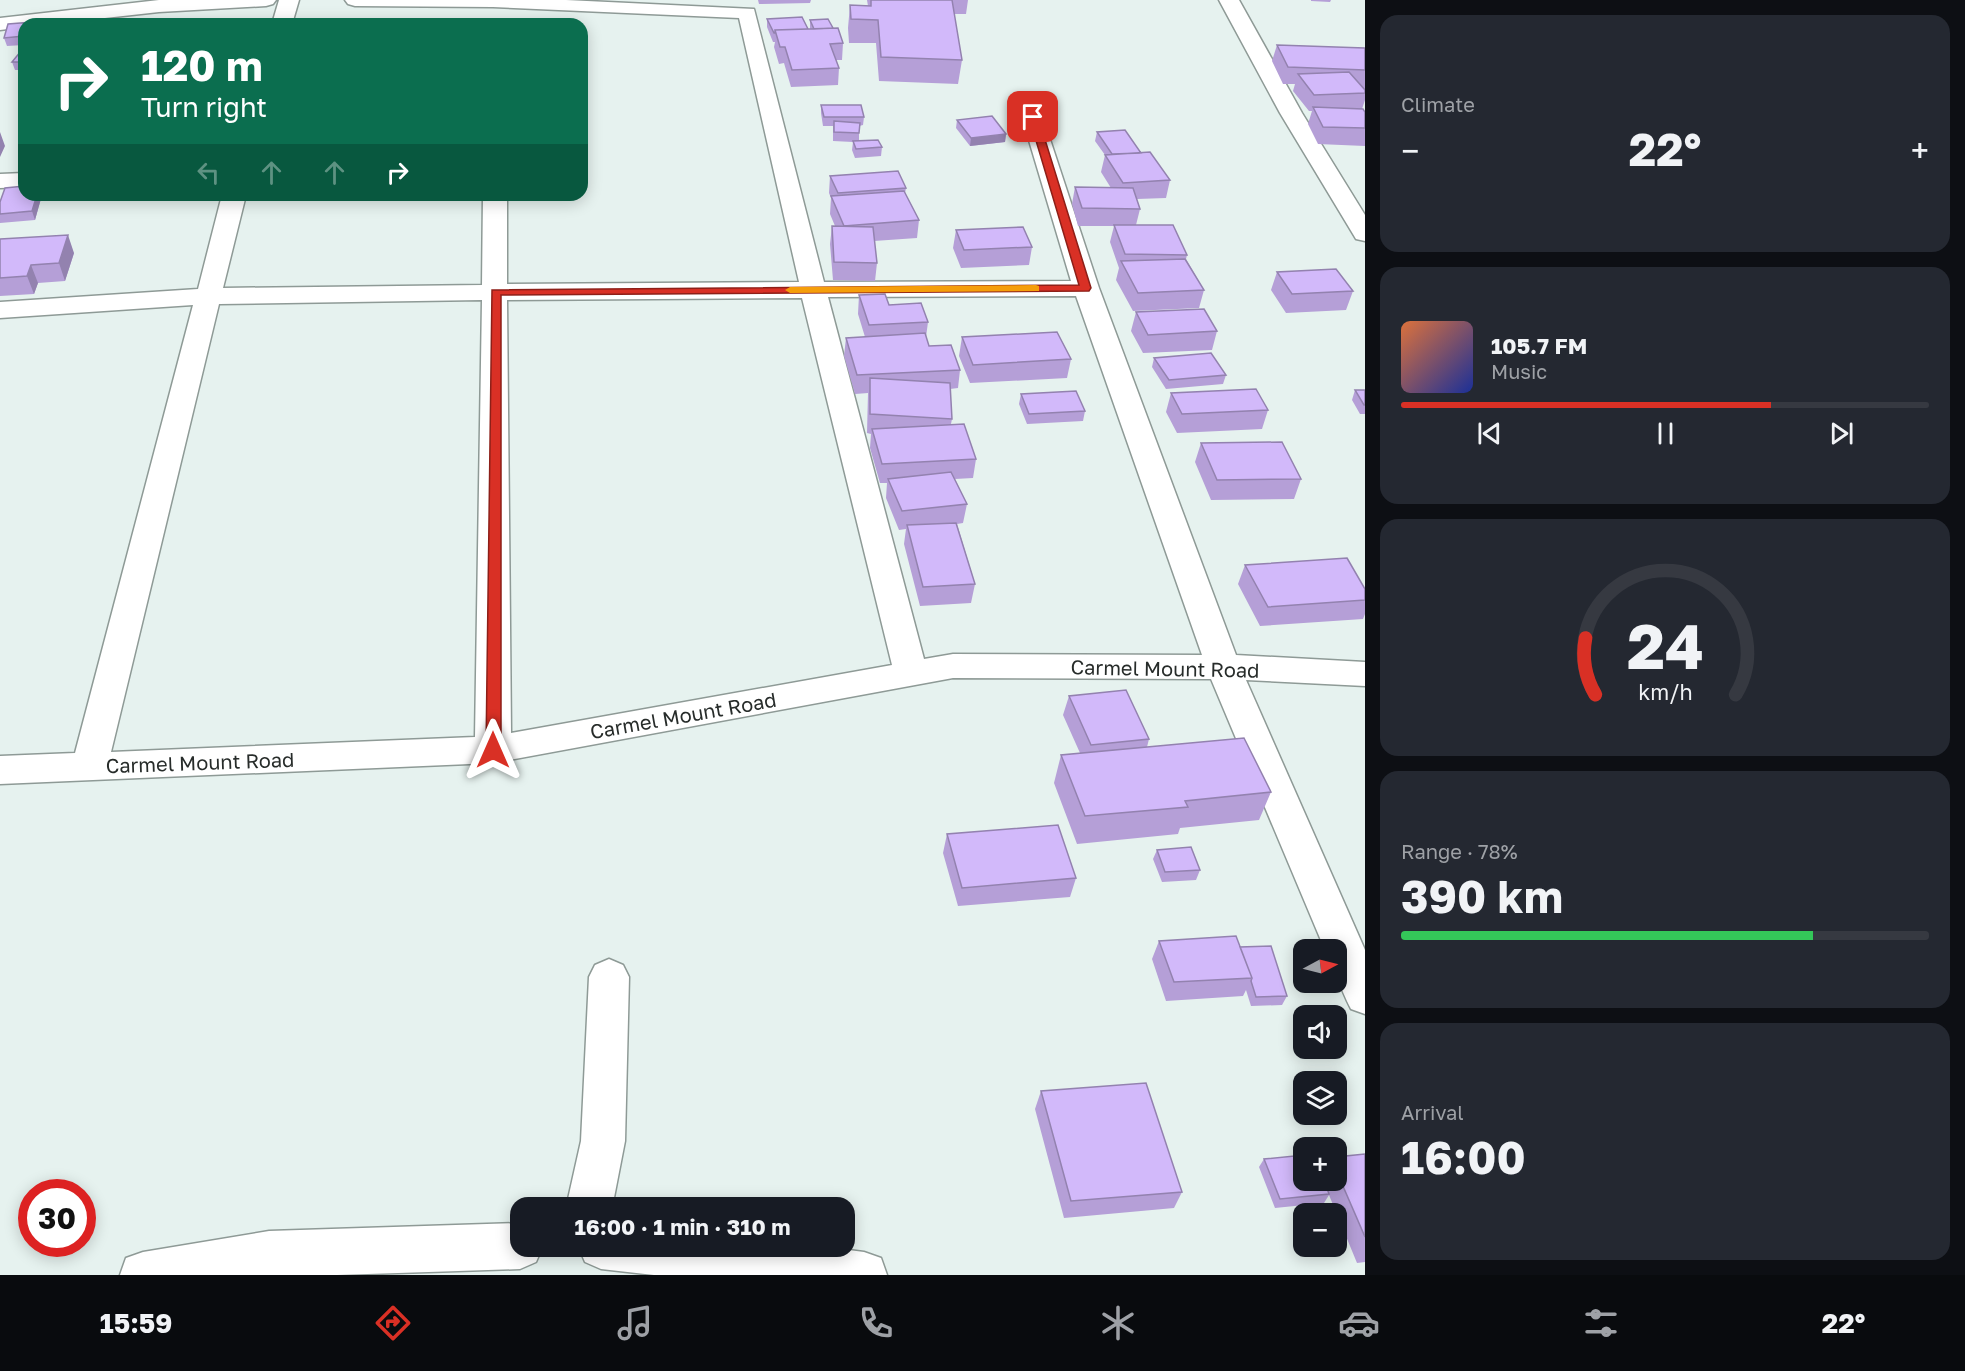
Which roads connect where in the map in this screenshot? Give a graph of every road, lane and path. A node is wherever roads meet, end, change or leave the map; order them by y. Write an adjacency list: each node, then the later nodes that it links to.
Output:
1 (266, 0): 7 (street)
2 (289, 0): 8 (street)
3 (356, 0): 6 (street)
4 (527, 0): 6 (street)
5 (1229, 0): 16 (street)
6 (498, 3): 18 (street)
7 (93, 18)
8 (284, 18)
9 (18, 23): 10 (street)
10 (0, 24)
11 (1033, 117): 17 (street)
12 (18, 180): 13 (street)
13 (0, 181)
14 (233, 201): 20 (street)
15 (495, 201): 19 (street)
16 (1365, 234)
17 (1086, 288): 18 (street); 22 (street)
18 (813, 290): 19 (street); 23 (street)
19 (495, 292): 20 (street); 25 (street)
20 (210, 296): 21 (street); 26 (street)
21 (0, 310)
22 (1222, 667): 23 (street, Carmel Mount Road); 24 (street, Carmel Mount Road); 29 (street)
23 (911, 673): 25 (street, Carmel Mount Road)
24 (1365, 674)
25 (493, 750): 26 (street, Carmel Mount Road)
26 (90, 766): 27 (street, Carmel Mount Road)
27 (0, 770)
28 (609, 977): 30 (street)
29 (1365, 996)
30 (591, 1197)
31 (510, 1246): 33 (street)
32 (701, 1257): 34 (street)
33 (143, 1275)
34 (864, 1275)

